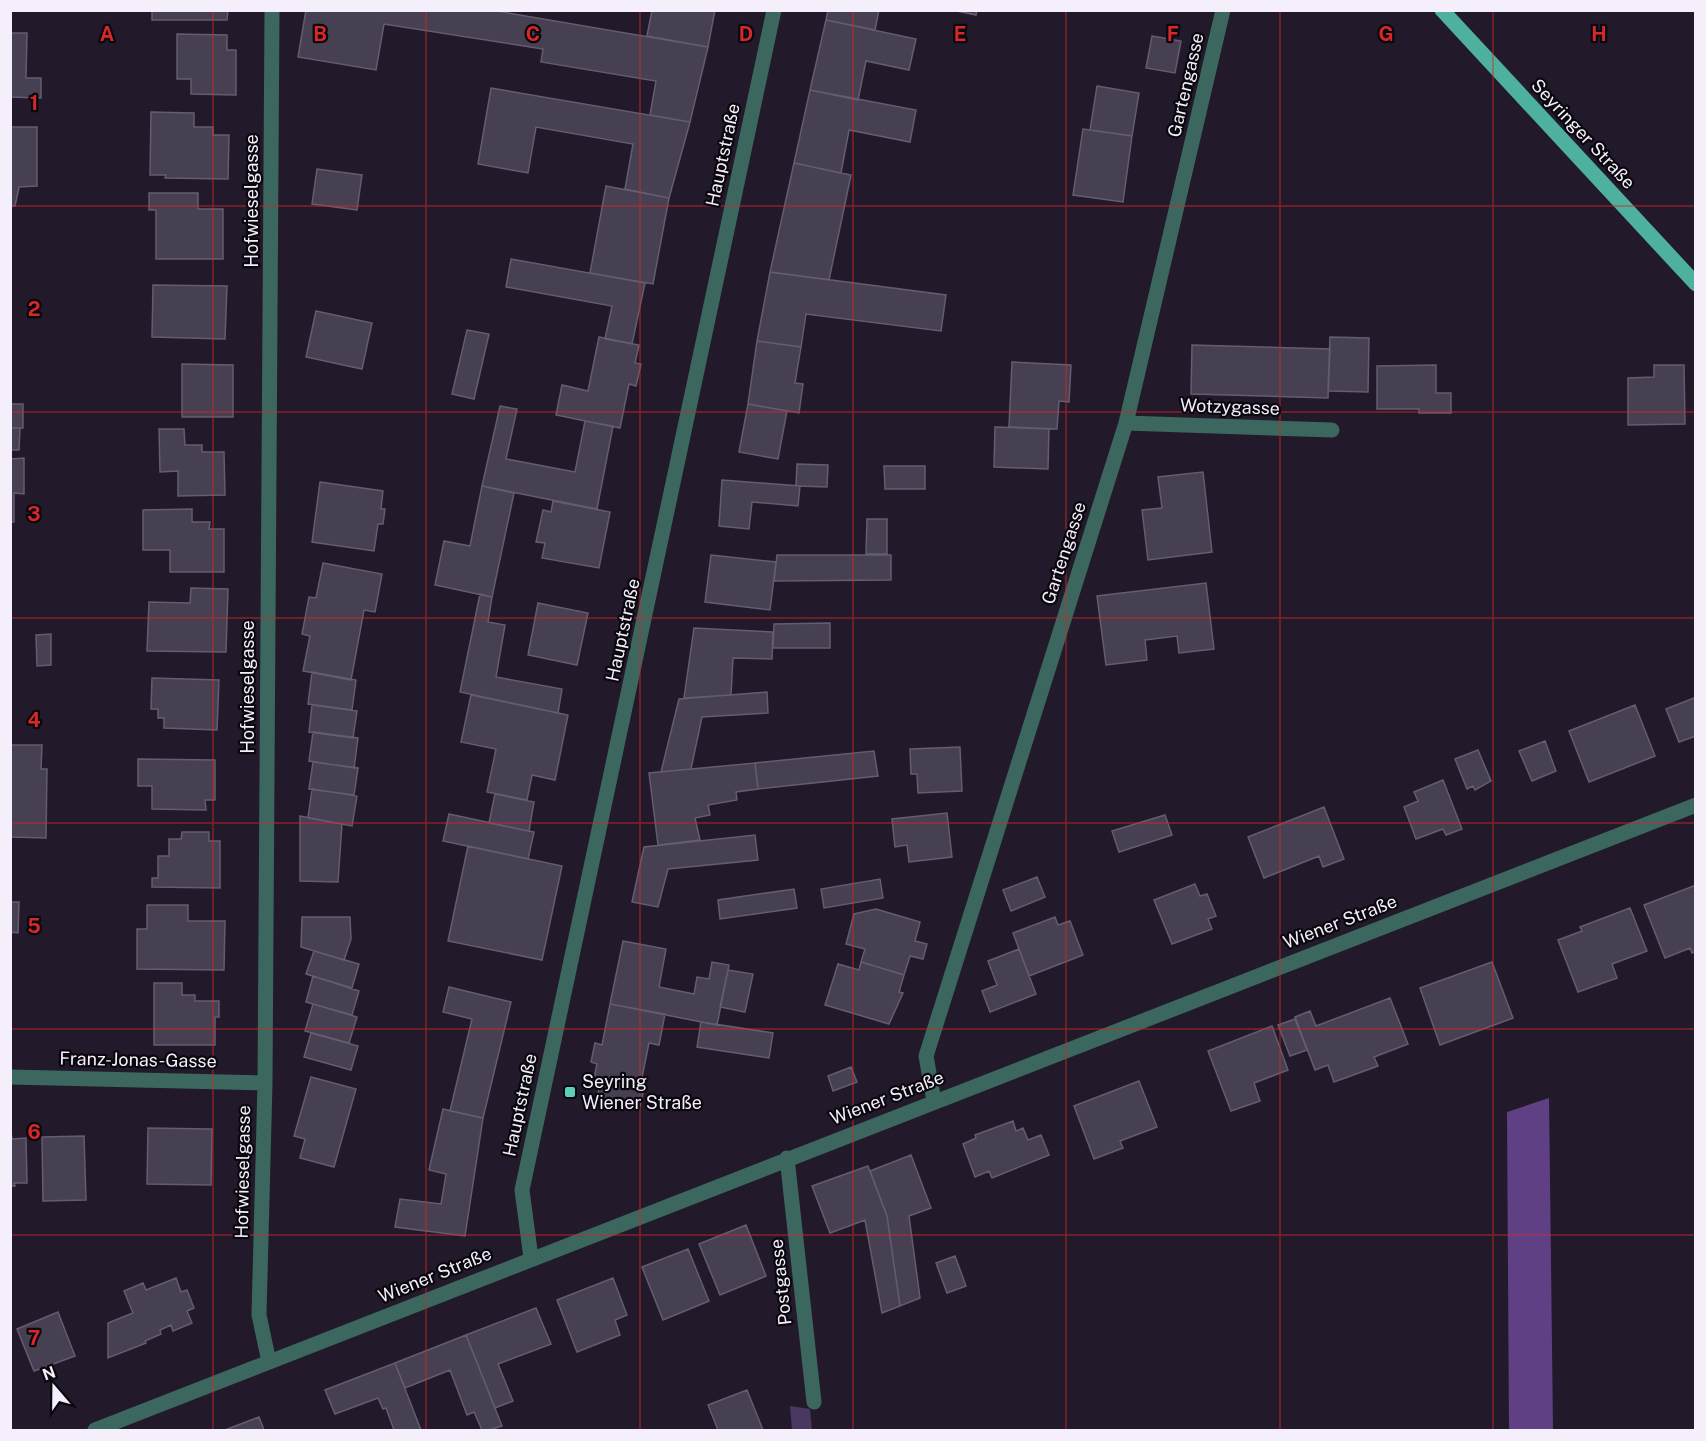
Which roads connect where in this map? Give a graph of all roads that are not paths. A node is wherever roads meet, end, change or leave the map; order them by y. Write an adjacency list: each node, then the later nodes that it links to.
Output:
1 (272, 10): 10 (street, Hofwieselgasse)
2 (774, 10): 13 (street, Hauptstraße)
3 (1223, 10): 6 (street, Gartengasse)
4 (1442, 10): 5 (main road, Seyringer Straße)
5 (1695, 284)
6 (1126, 423): 7 (street, Wotzygasse); 11 (street, Gartengasse)
7 (1332, 430)
8 (1695, 805): 11 (street, Wiener Straße)
9 (10, 1077): 10 (street, Franz-Jonas-Gasse)
10 (265, 1083): 14 (street, Hofwieselgasse)
11 (934, 1101): 12 (street, Wiener Straße)
12 (787, 1158): 13 (street, Wiener Straße); 15 (street, Postgasse)
13 (531, 1258): 14 (street, Wiener Straße)
14 (269, 1362): 16 (street, Wiener Straße)
15 (814, 1402)
16 (94, 1431)

